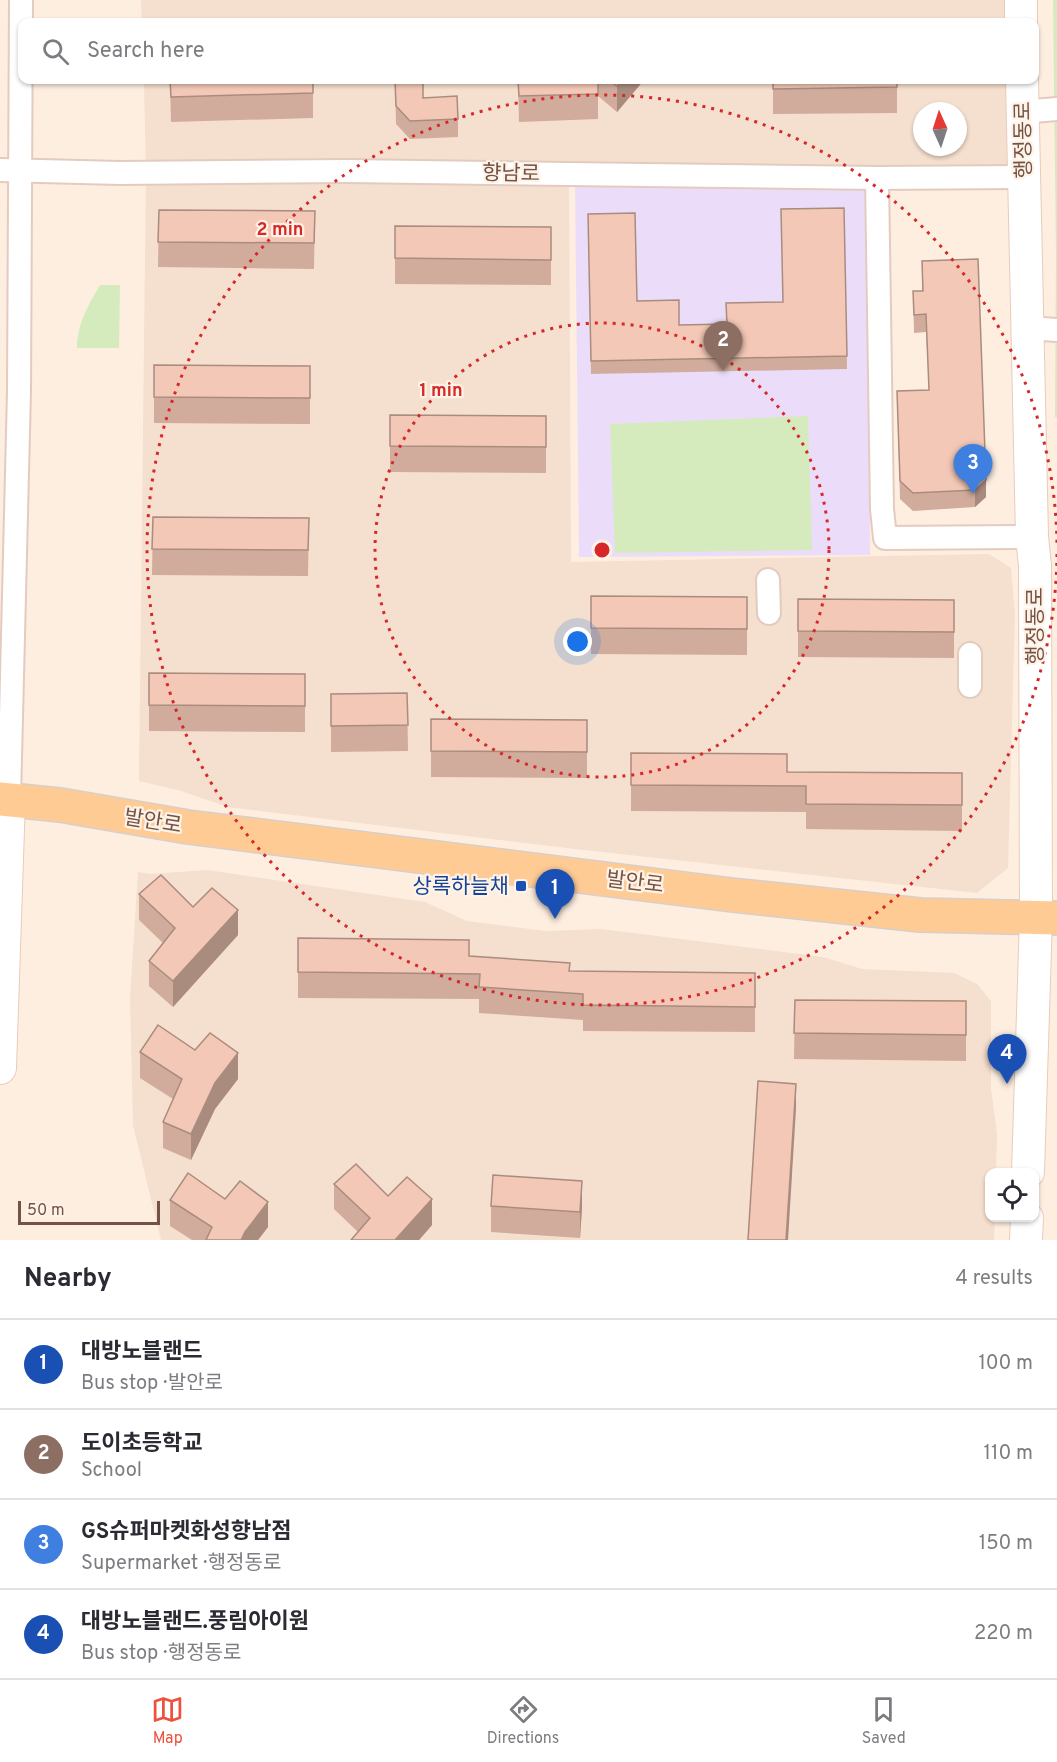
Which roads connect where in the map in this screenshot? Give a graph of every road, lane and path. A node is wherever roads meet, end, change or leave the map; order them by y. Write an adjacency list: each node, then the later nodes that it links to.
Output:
1 (21, 0): 3 (street)
2 (1021, 0): 4 (street)
3 (20, 18)
4 (1021, 18)
5 (18, 51): 9 (street)
6 (1022, 84): 8 (street, 행정동로)
7 (1057, 109): 8 (street)
8 (1022, 112): 10 (street, 행정동로)
9 (11, 170): 11 (street, 향남로); 13 (street)
10 (1023, 177): 11 (street, 향남로); 12 (street, 행정동로)
11 (878, 178): 14 (street)
12 (1042, 329): 14 (street, 행정동로)
13 (8, 481): 17 (street)
14 (1032, 537): 21 (street, 행정동로)
15 (768, 580): 16 (street)
16 (769, 613)
17 (6, 633): 20 (street)
18 (970, 654): 19 (street)
19 (970, 686)
20 (5, 799): 21 (main road, 발안로); 22 (street)
21 (1047, 917): 24 (street, 행정동로)
22 (1, 984): 23 (street)
23 (0, 1068)
24 (1028, 1168)
25 (1027, 1222): 26 (street)
26 (1026, 1240)

